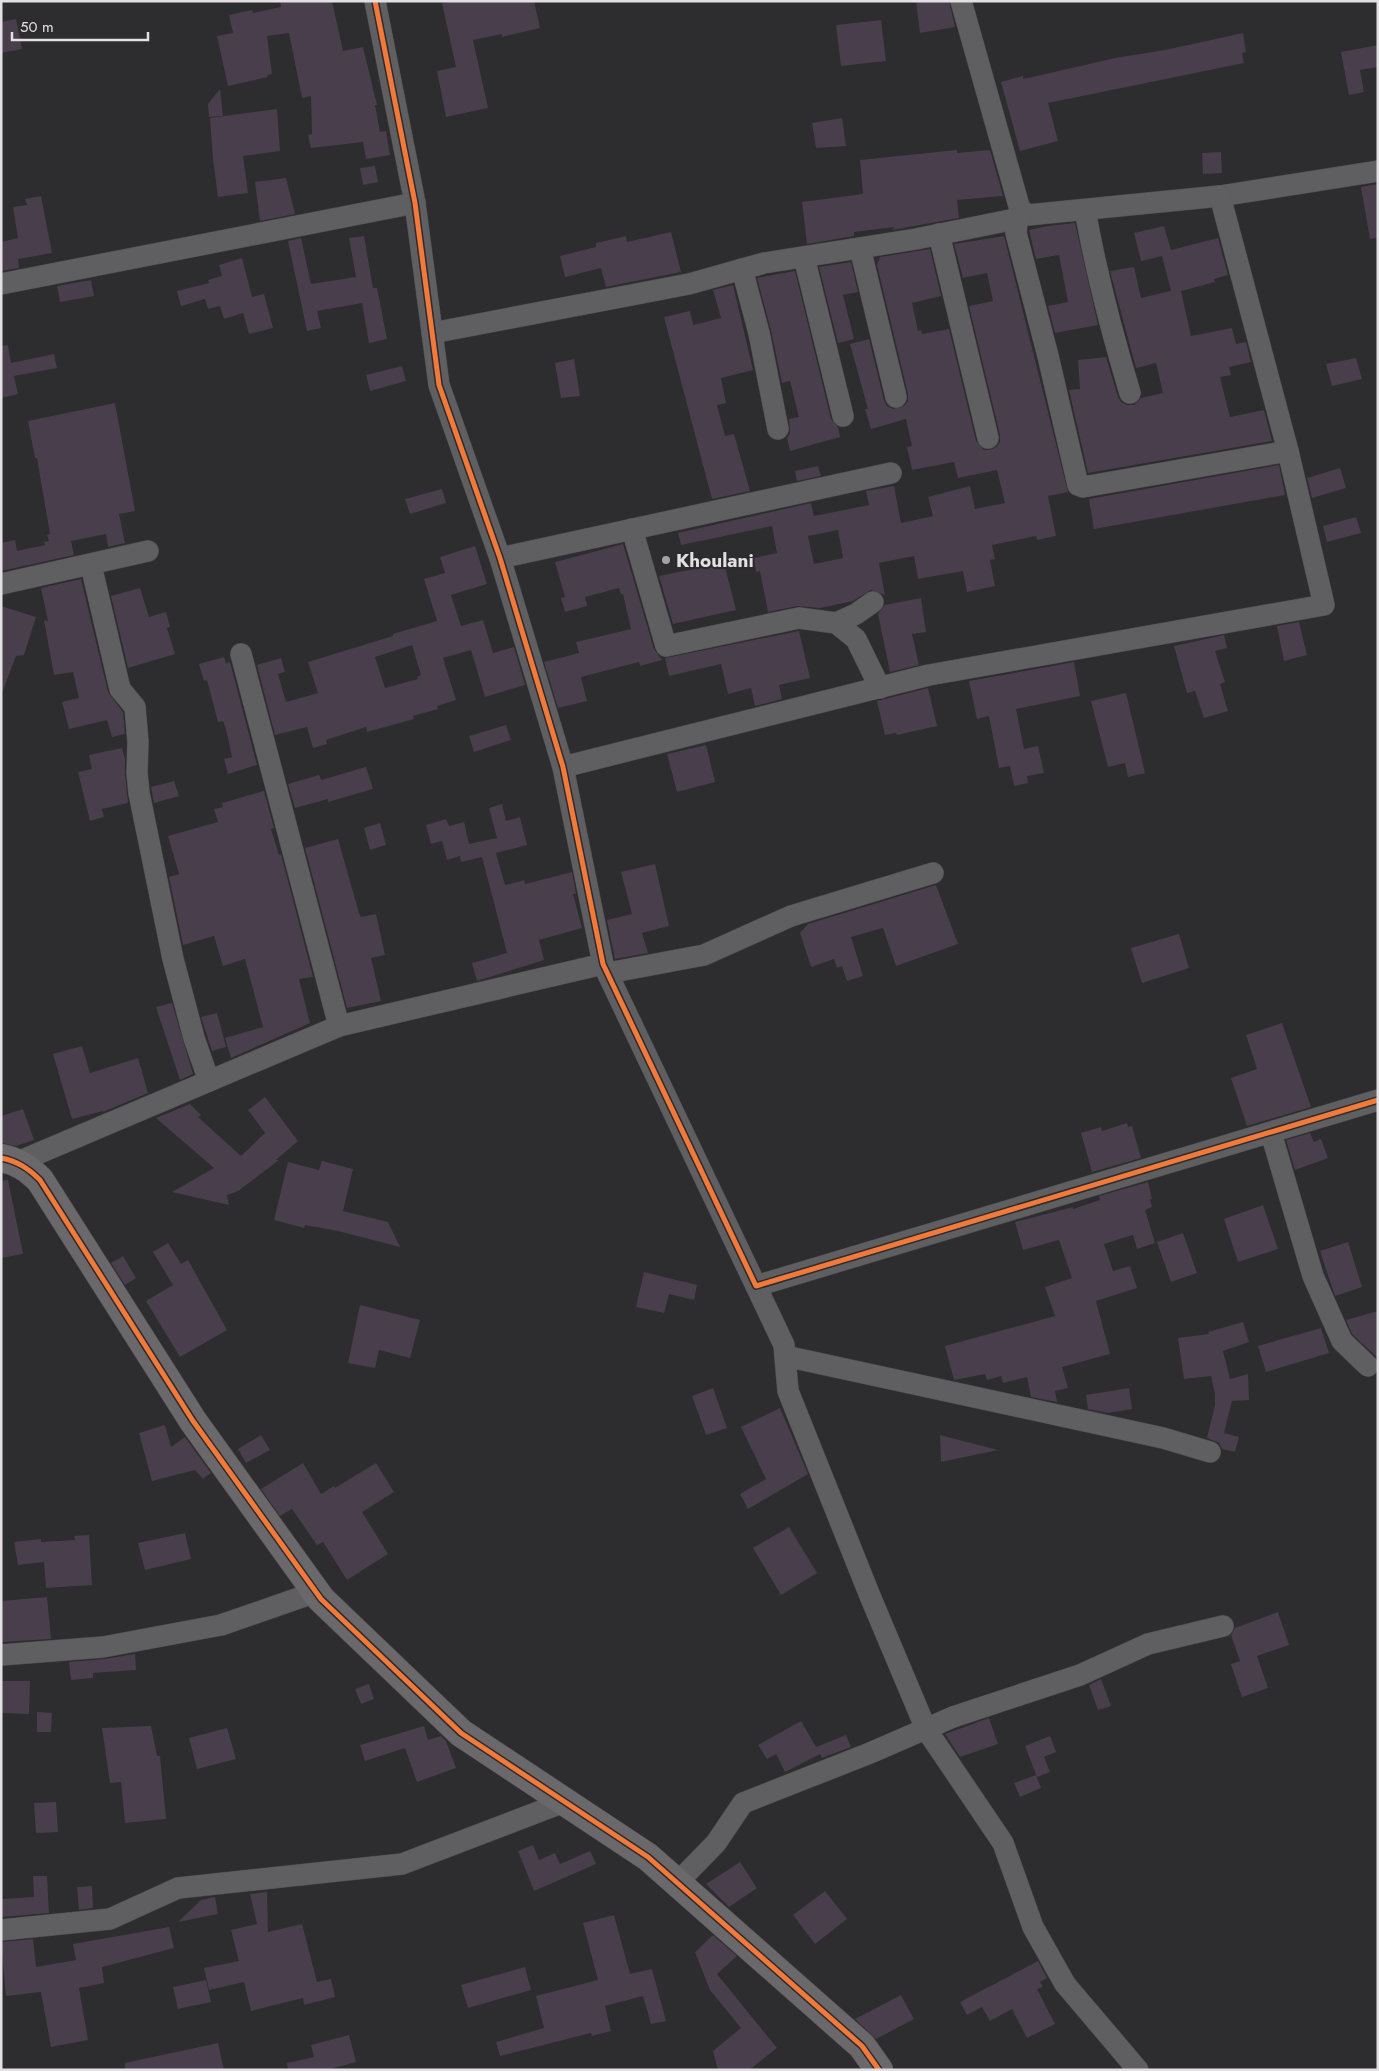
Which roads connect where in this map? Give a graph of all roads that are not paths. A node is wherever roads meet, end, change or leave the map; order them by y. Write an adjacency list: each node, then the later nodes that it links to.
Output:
1 (375, 1): 5 (street)
2 (961, 1): 7 (street)
3 (1378, 171): 4 (street)
4 (1220, 196): 6 (street); 19 (street)
5 (415, 203): 12 (street); 13 (street)
6 (1085, 210): 7 (street); 14 (street)
7 (1022, 215): 8 (street); 19 (street)
8 (939, 234): 9 (street); 18 (street)
9 (860, 248): 10 (street); 15 (street)
10 (804, 257): 11 (street); 16 (street)
11 (742, 269): 13 (street); 17 (street)
12 (1, 284)
13 (432, 333): 23 (street)
14 (1130, 393)
15 (896, 397)
16 (843, 416)
17 (778, 429)
18 (988, 438)
19 (1288, 451): 29 (street)
20 (891, 473): 21 (street)
21 (632, 529): 23 (street); 27 (street)
22 (148, 551): 24 (street)
23 (500, 558): 30 (street)
24 (91, 565): 25 (street); 34 (street)
25 (1, 584)
26 (873, 602): 27 (street)
27 (836, 623): 29 (street)
28 (241, 654): 33 (street)
29 (880, 688): 30 (street)
30 (563, 767): 32 (street)
31 (932, 873): 32 (street)
32 (606, 968): 33 (street); 38 (street)
33 (339, 1026): 34 (street)
34 (209, 1081): 37 (street)
35 (1378, 1100): 36 (street)
36 (1271, 1133): 38 (street); 40 (street)
37 (10, 1160): 42 (street)
38 (756, 1286): 39 (street)
39 (785, 1356): 41 (street); 45 (street)
40 (1368, 1366)
41 (1210, 1452)
42 (316, 1592): 44 (street); 46 (street)
43 (1223, 1626): 45 (street)
44 (1, 1655)
45 (926, 1729): 47 (street); 50 (street)
46 (564, 1802): 47 (street); 48 (street)
47 (677, 1883): 49 (street)
48 (1, 1930)
49 (879, 2070)
50 (1138, 2070)

